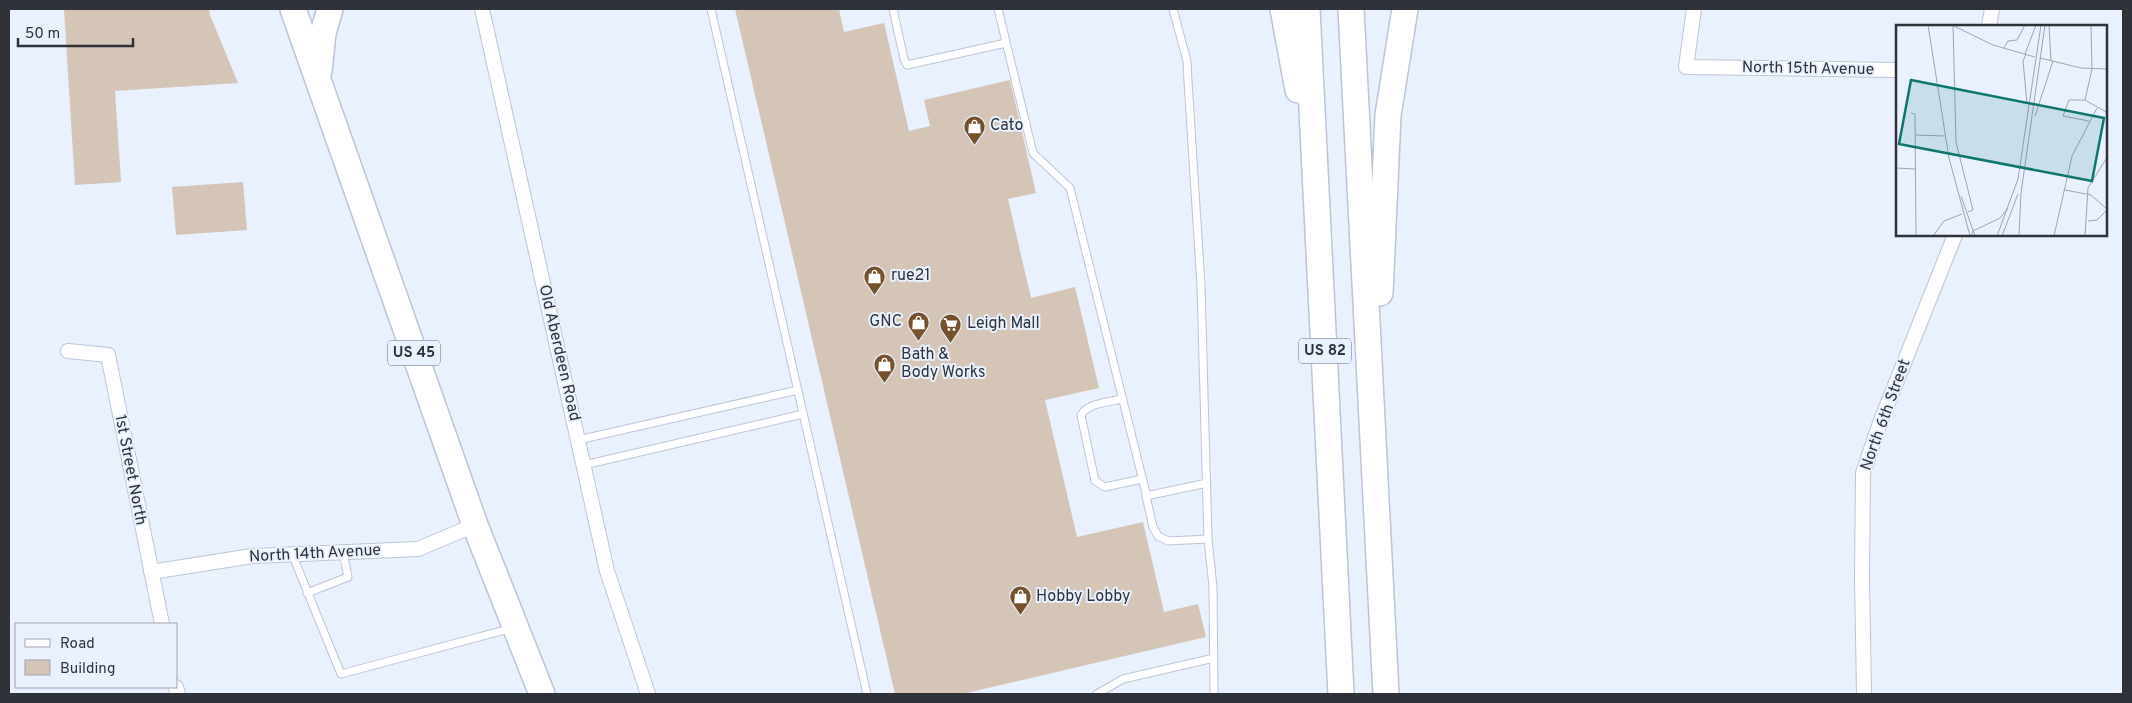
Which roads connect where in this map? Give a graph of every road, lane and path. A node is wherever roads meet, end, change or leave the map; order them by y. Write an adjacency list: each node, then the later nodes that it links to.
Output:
1 (293, 9): 17 (highway, US 45)
2 (330, 9): 17 (highway)
3 (482, 9): 25 (street, Old Aberdeen Road)
4 (711, 9): 21 (lane)
5 (893, 9): 15 (lane)
6 (998, 9): 15 (lane)
7 (1173, 9): 28 (lane)
8 (1283, 9): 18 (highway)
9 (1307, 9): 18 (highway, US 82)
10 (1351, 9): 23 (highway, US 82)
11 (1405, 9): 23 (highway)
12 (1694, 9): 16 (street, North 15th Avenue)
13 (1992, 9): 14 (street)
14 (1989, 25)
15 (1006, 43): 22 (lane)
16 (1896, 70)
17 (318, 79): 30 (highway, US 45)
18 (1318, 200): 44 (highway, US 82)
19 (1955, 236): 46 (street, North 6th Street)
20 (68, 351): 34 (street, 1st Street North)
21 (798, 390): 24 (lane); 25 (lane)
22 (1122, 399): 27 (lane); 27 (lane)
23 (1372, 407): 45 (highway, US 82)
24 (803, 414): 26 (lane); 41 (lane)
25 (578, 440): 26 (street, Old Aberdeen Road)
26 (584, 465): 40 (street, Old Aberdeen Road)
27 (1142, 479): 29 (lane)
28 (1207, 483): 29 (lane); 31 (lane)
29 (1147, 497): 31 (lane)
30 (475, 525): 32 (street, North 14th Avenue); 37 (highway, US 45)
31 (1208, 539): 38 (lane)
32 (343, 552): 33 (street, North 14th Avenue); 35 (lane)
33 (292, 554): 34 (street, North 14th Avenue); 35 (lane)
34 (151, 572): 36 (street, 1st Street North)
35 (307, 593): 37 (lane)
36 (162, 623)
37 (515, 628): 39 (highway, US 45)
38 (1214, 658): 42 (lane); 43 (lane)
39 (542, 694)
40 (648, 694)
41 (867, 694)
42 (1097, 694)
43 (1214, 694)
44 (1341, 694)
45 (1385, 694)
46 (1864, 694)

